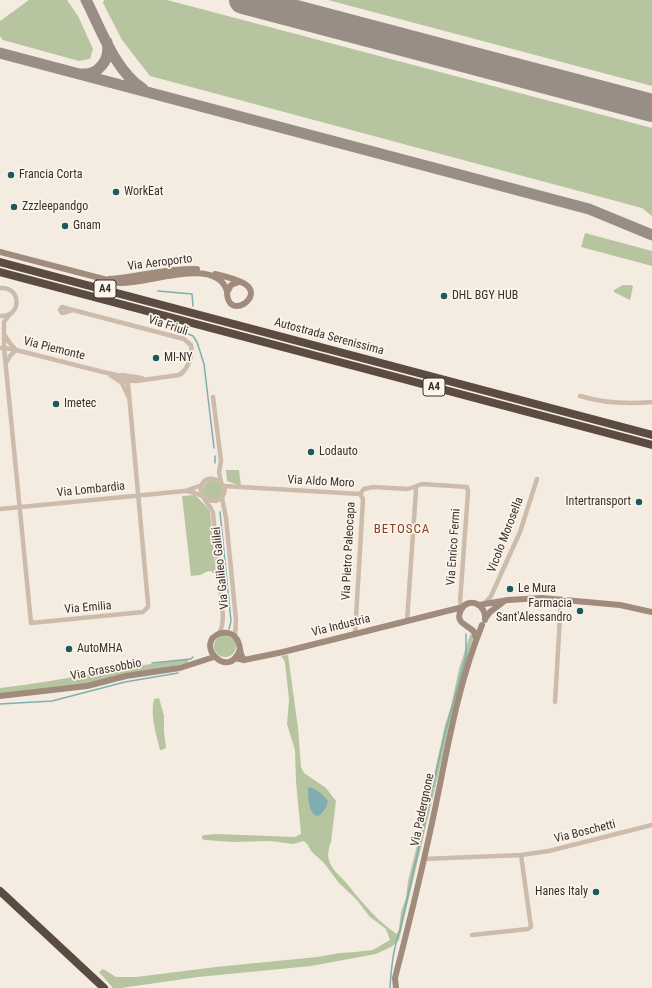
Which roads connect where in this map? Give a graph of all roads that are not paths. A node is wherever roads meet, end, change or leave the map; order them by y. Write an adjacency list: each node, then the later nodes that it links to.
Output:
1 (0, 252): 4 (street, Via Aeroporto)
2 (0, 262): 25 (highway, Autostrada Serenissima / A4)
3 (0, 272): 26 (highway, Autostrada Serenissima / A4)
4 (105, 280): 5 (street, Via Aeroporto); 7 (street, Via Aeroporto)
5 (239, 282): 7 (street); 7 (street)
6 (0, 288): 9 (street)
7 (227, 291)
8 (73, 310): 18 (street, Via Friuli)
9 (10, 314): 10 (street); 11 (street)
10 (0, 316)
11 (1, 332): 12 (street); 13 (street)
12 (2, 348): 13 (street, Via Piemonte); 15 (street)
13 (16, 350): 15 (street); 16 (street, Via Piemonte)
14 (0, 357): 15 (street)
15 (5, 366): 41 (street)
16 (103, 372): 17 (street, Via Piemonte); 19 (street, Via Piemonte)
17 (117, 375): 18 (street, Via Friuli); 20 (street, Via Piemonte)
18 (146, 379): 20 (street, Via Friuli)
19 (119, 380): 20 (street, Via Friuli); 23 (street)
20 (127, 381): 23 (street)
21 (580, 396): 24 (street)
22 (213, 397): 27 (street)
23 (129, 400): 37 (street)
24 (652, 402)
25 (652, 435)
26 (652, 445)
27 (219, 472): 28 (street); 30 (street)
28 (210, 479): 30 (street); 31 (street)
29 (537, 480): 45 (street, Vicolo Morosella)
30 (222, 484): 33 (street, Via Aldo Moro); 39 (street)
31 (202, 485): 35 (street, Via Lombardia); 38 (street)
32 (415, 487): 34 (street, Via Aldo Moro); 36 (street, Via Aldo Moro); 51 (street)
33 (242, 488): 36 (street, Via Aldo Moro); 39 (street, Via Aldo Moro)
34 (467, 488): 46 (street, Via Enrico Fermi)
35 (185, 490): 37 (street, Via Lombardia); 38 (street, Via Lombardia)
36 (360, 494): 55 (street, Via Pietro Paleocapa)
37 (138, 495): 41 (street, Via Lombardia); 41 (street, Via Emilia)
38 (202, 496): 40 (street)
39 (223, 496): 40 (street); 56 (street, Via Galileo Galilei)
40 (206, 500): 54 (street)
41 (18, 507): 42 (street, Via Lombardia)
42 (0, 509)
43 (561, 599): 44 (street); 49 (street); 65 (street)
44 (502, 601): 45 (street); 48 (street, Via Padergnone)
45 (486, 602): 46 (street); 48 (street); 52 (street)
46 (463, 607): 47 (street, Via Industria); 50 (street)
47 (443, 612): 50 (street); 51 (street, Via Industria)
48 (490, 612): 52 (street, Via Padergnone)
49 (652, 612)
50 (460, 618): 53 (street)
51 (407, 621): 55 (street, Via Industria)
52 (483, 622): 53 (street); 57 (street, Via Padergnone)
53 (469, 628): 57 (street)
54 (219, 634): 56 (street); 58 (street)
55 (355, 634): 63 (street, Via Industria)
56 (234, 636): 59 (street)
57 (476, 638): 68 (street, Via Padergnone)
58 (210, 646): 60 (street); 62 (street)
59 (240, 649): 61 (street); 63 (street)
60 (214, 657): 61 (street); 62 (street, Via Grassobbio)
61 (235, 658): 63 (street, Via Industria)
62 (201, 660): 64 (street, Via Grassobbio)
63 (244, 660)
64 (0, 696)
65 (555, 702)
66 (652, 825): 67 (street, Via Boschetti)
67 (521, 855): 68 (street, Via Boschetti); 70 (street)
68 (424, 859): 72 (street, Via Padergnone)
69 (0, 891): 71 (highway)
70 (472, 935)
71 (104, 988)
72 (396, 988)

